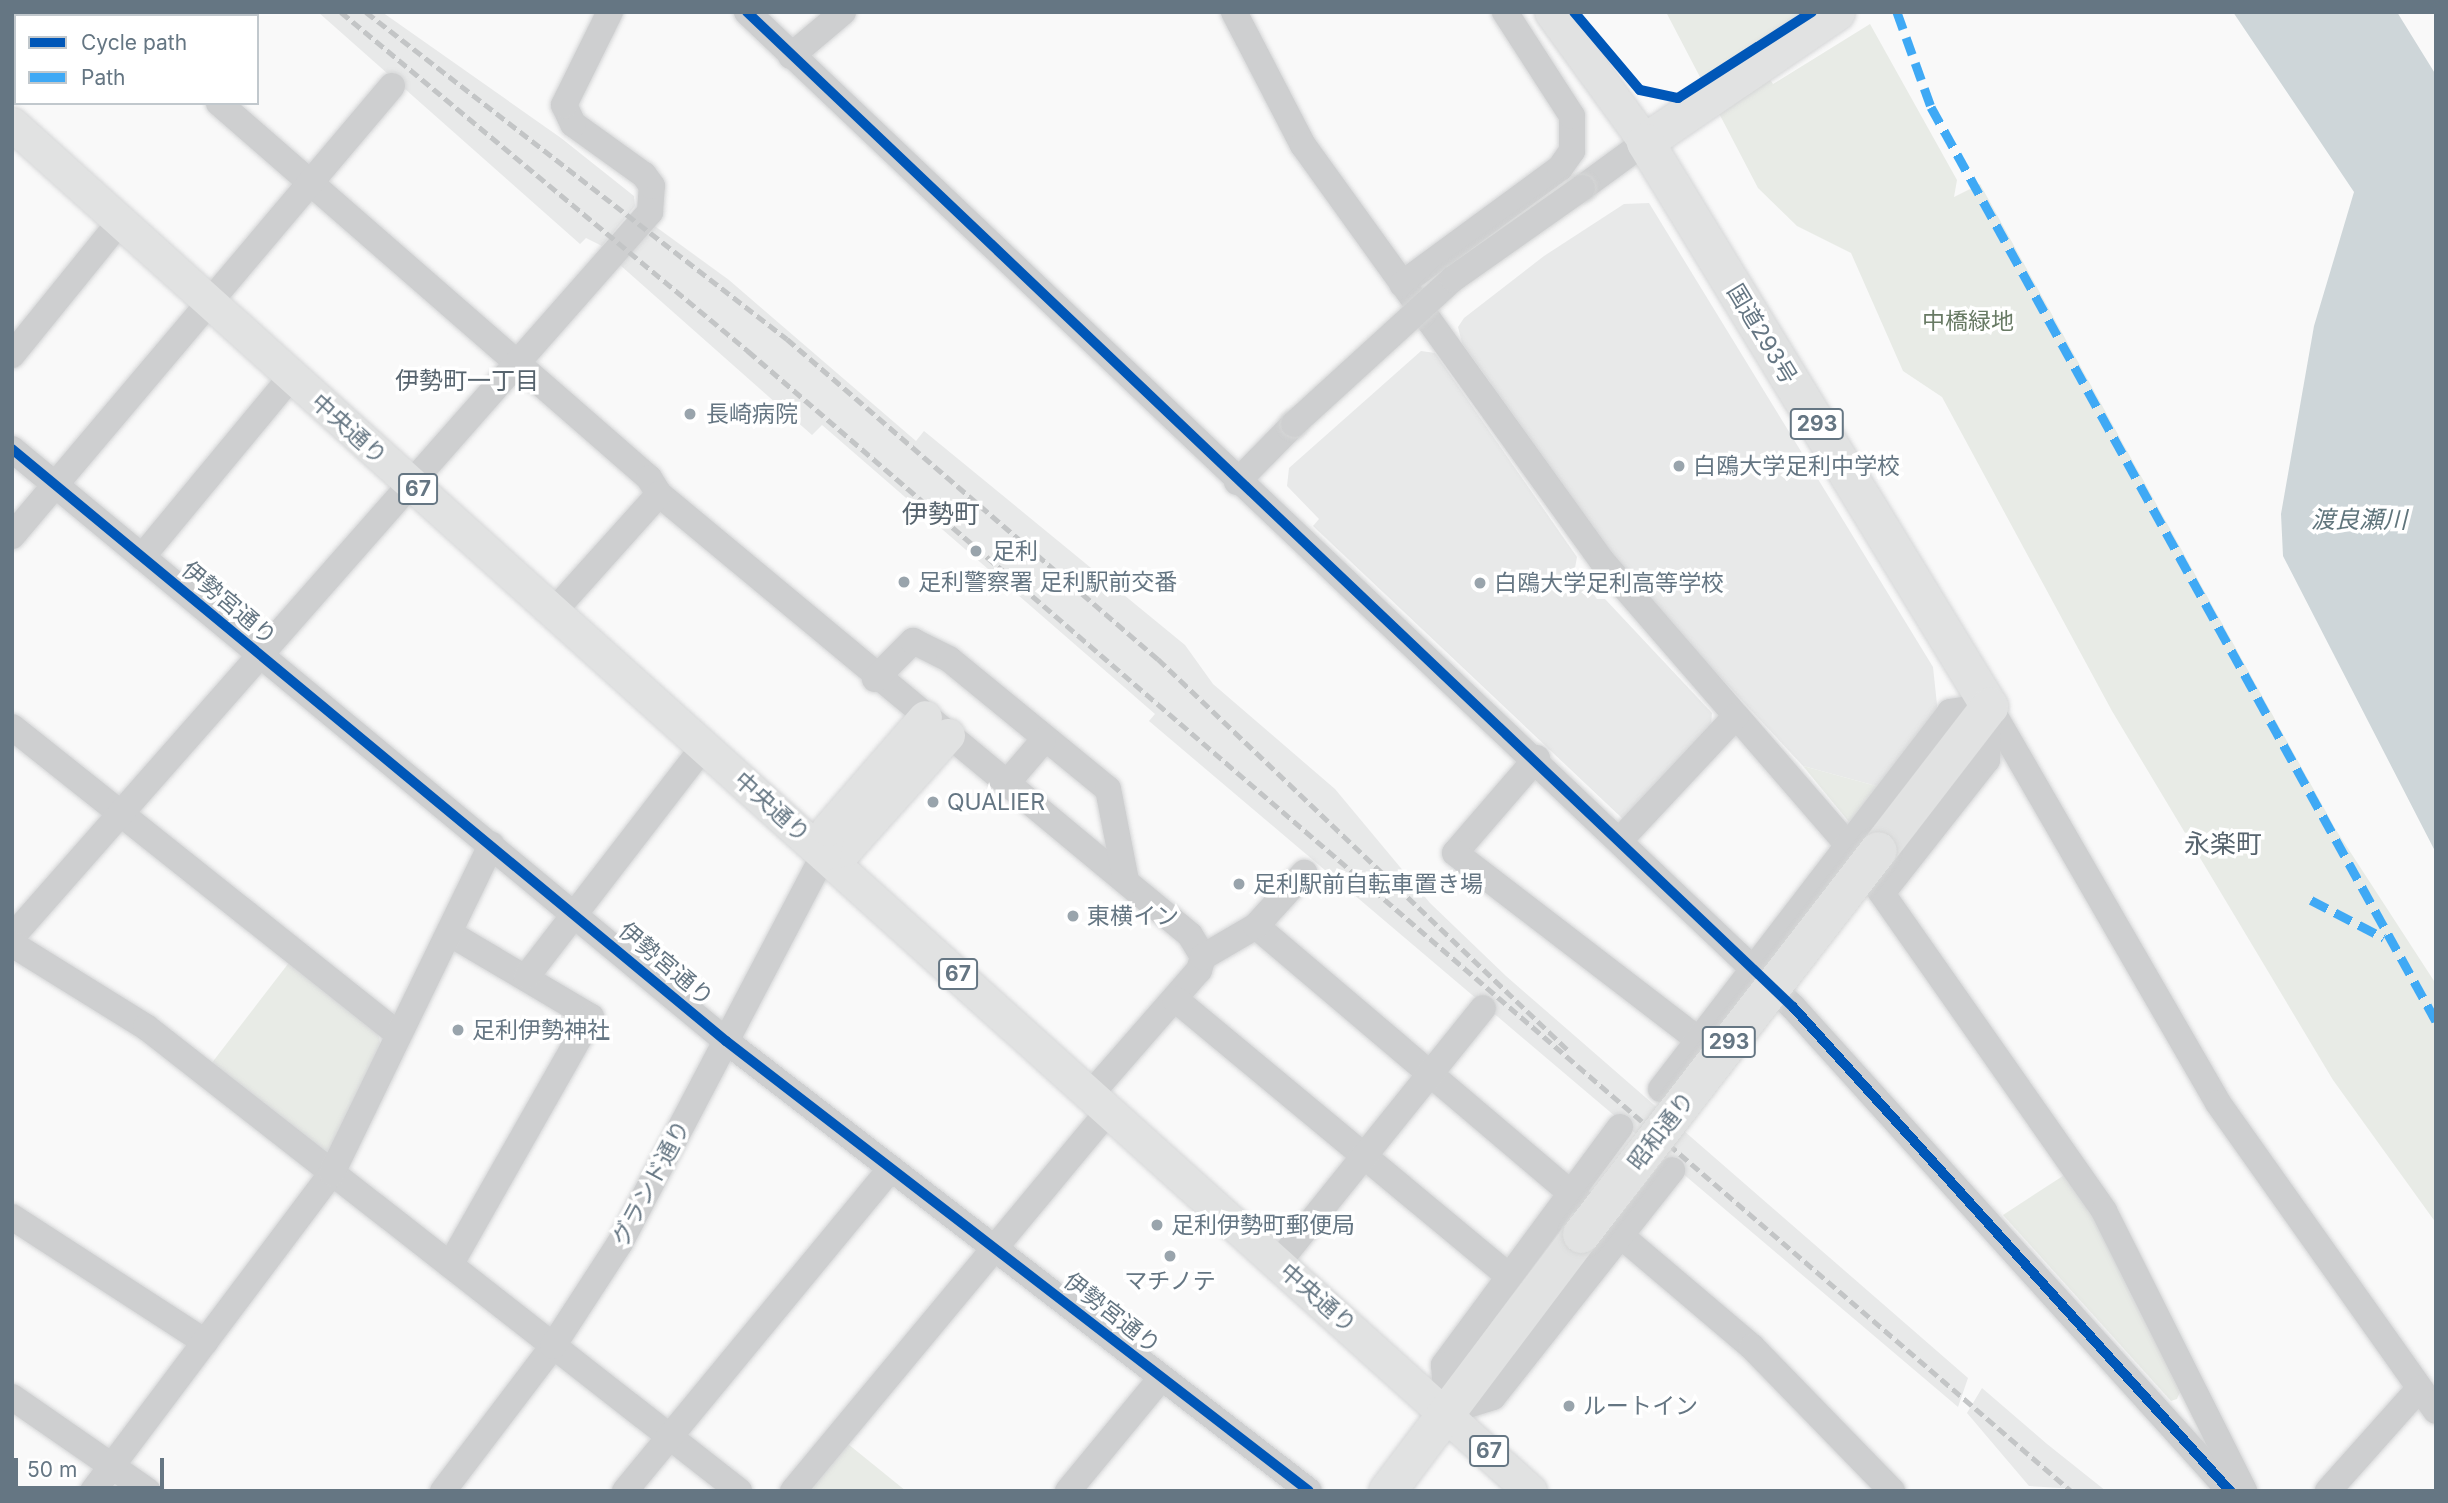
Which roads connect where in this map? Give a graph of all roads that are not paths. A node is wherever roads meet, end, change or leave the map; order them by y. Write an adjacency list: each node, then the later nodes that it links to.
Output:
1 (610, 12): 18 (street)
2 (747, 12): 8 (street)
3 (843, 12): 8 (street)
4 (1234, 12): 15 (street)
5 (1505, 12): 15 (street)
6 (1551, 12): 12 (main road)
7 (1836, 12): 12 (highway)
8 (791, 56): 21 (street)
9 (392, 86): 13 (street)
10 (221, 105): 13 (street)
11 (12, 124): 14 (main road, 中央通り / 67)
12 (1659, 132): 21 (street, bridge); 30 (highway, 国道293号 / 293)
13 (313, 182): 16 (street); 18 (street)
14 (119, 223): 16 (main road, 中央通り / 67); 17 (street)
15 (1402, 284): 31 (street)
16 (206, 302): 19 (main road, 中央通り / 67); 22 (street)
17 (12, 355)
18 (519, 363): 23 (street); 24 (street)
19 (291, 377): 23 (main road, 中央通り / 67); 26 (street)
20 (12, 449): 22 (street, 伊勢宮通り)
21 (1237, 482): 36 (street)
22 (55, 485): 25 (street); 26 (street, 伊勢宮通り)
23 (412, 485): 27 (main road, 中央通り / 67); 28 (street)
24 (659, 495): 27 (street); 29 (street)
25 (12, 536)
26 (142, 557): 28 (street, 伊勢宮通り)
27 (555, 610): 35 (main road, 中央通り / 67)
28 (261, 657): 38 (street); 40 (street, 伊勢宮通り)
29 (875, 679): 32 (street); 34 (street)
30 (1989, 706): 41 (highway, 昭和通り / 293); 45 (street); 77 (street)
31 (1736, 716): 39 (street); 41 (street)
32 (937, 726): 37 (street); 42 (main road)
33 (12, 727): 38 (street)
34 (1043, 741): 37 (street); 44 (street)
35 (705, 746): 42 (main road, 中央通り / 67); 46 (street)
36 (1537, 758): 39 (street); 57 (street)
37 (1007, 783): 44 (street)
38 (121, 813): 49 (street); 56 (street)
39 (1621, 839): 52 (street)
40 (491, 845): 46 (street, 伊勢宮通り); 48 (street)
41 (1863, 848): 45 (street); 52 (street); 80 (highway, 昭和通り / 293, bridge)
42 (824, 854): 58 (street, グランド通り); 61 (main road, 中央通り / 67)
43 (1304, 873): 47 (street)
44 (1126, 881): 51 (street)
45 (1882, 892): 79 (street)
46 (572, 912): 53 (street); 58 (street, 伊勢宮通り)
47 (1256, 926): 51 (street); 59 (street)
48 (449, 933): 53 (street); 56 (street)
49 (12, 937)
50 (12, 944): 66 (street)
51 (1203, 957): 54 (street)
52 (1750, 967): 57 (street); 82 (street)
53 (527, 976): 72 (street)
54 (1175, 999): 61 (street); 63 (street)
55 (1483, 1007): 59 (street)
56 (398, 1034): 66 (street)
57 (1696, 1038): 60 (street)
58 (726, 1041): 64 (street, 伊勢宮通り); 75 (street, グランド通り)
59 (1429, 1071): 63 (street); 67 (street)
60 (1661, 1089)
61 (1100, 1102): 70 (street); 71 (main road, 中央通り / 67)
62 (1620, 1127): 67 (street)
63 (1362, 1154): 71 (street); 73 (street)
64 (890, 1168): 70 (street, 伊勢宮通り); 83 (street)
65 (1672, 1170): 69 (street)
66 (332, 1173): 72 (street); 74 (street)
67 (1573, 1193): 69 (street); 73 (street)
68 (12, 1217): 74 (street)
69 (1622, 1235): 80 (street); 95 (street)
70 (993, 1248): 76 (street, 伊勢宮通り); 91 (street)
71 (1278, 1263): 80 (main road, 中央通り / 67)
72 (450, 1265): 75 (street)
73 (1508, 1276): 80 (street)
74 (205, 1342): 84 (street)
75 (553, 1346): 83 (street); 88 (street, グランド通り)
76 (1161, 1378): 85 (street); 92 (street, 伊勢宮通り)
77 (2418, 1389): 81 (street); 98 (street)
78 (12, 1397): 84 (street)
79 (2202, 1406): 82 (street); 97 (street)
80 (1447, 1411): 93 (highway, 昭和通り / 293); 94 (main road, 中央通り / 67)
81 (2436, 1411)
82 (2173, 1428): 96 (street)
83 (670, 1436): 89 (street); 90 (street)
84 (114, 1463): 86 (street); 87 (street)
85 (1077, 1488)
86 (93, 1491)
87 (148, 1491)
88 (443, 1491)
89 (625, 1491)
90 (739, 1491)
91 (793, 1491)
92 (1309, 1491)
93 (1387, 1491)
94 (1530, 1491)
95 (1892, 1491)
96 (2230, 1491)
97 (2244, 1491)
98 (2328, 1491)

